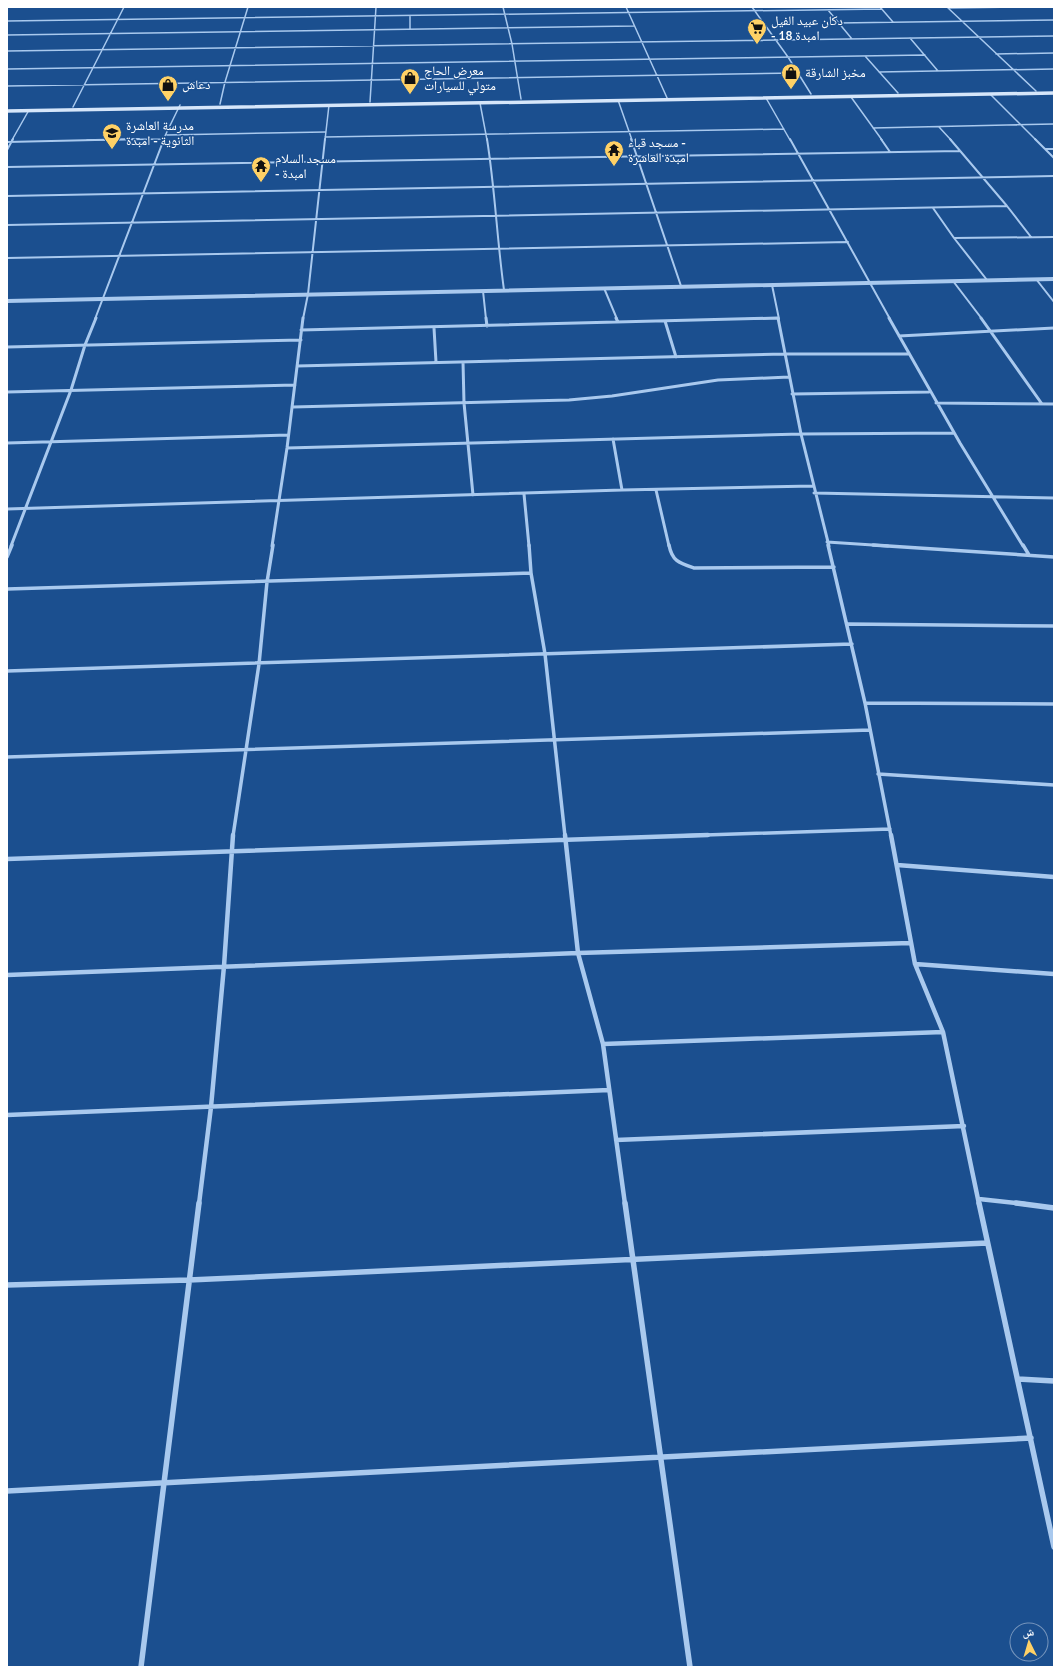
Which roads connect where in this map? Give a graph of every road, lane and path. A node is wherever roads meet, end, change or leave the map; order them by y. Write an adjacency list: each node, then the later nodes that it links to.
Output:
1 (124, 7): 17 (street)
2 (248, 7): 16 (street)
3 (376, 7): 14 (street)
4 (503, 7): 13 (street)
5 (626, 7): 12 (street)
6 (752, 7): 11 (street)
7 (948, 7): 8 (street); 20 (street)
8 (1020, 7)
9 (881, 8): 10 (street); 21 (street)
10 (828, 10): 11 (street); 22 (street)
11 (755, 11): 12 (street); 34 (street)
12 (628, 13): 13 (street); 23 (street)
13 (504, 14): 15 (street); 24 (street)
14 (375, 16): 15 (street); 16 (street); 26 (street)
15 (410, 16): 25 (street)
16 (244, 18): 17 (street); 27 (street)
17 (118, 20): 19 (street); 28 (street)
18 (1054, 20): 20 (street)
19 (7, 21)
20 (963, 21): 21 (street); 31 (street)
21 (892, 22): 22 (street)
22 (838, 23): 33 (street)
23 (634, 26): 24 (street); 35 (street)
24 (508, 28): 25 (street); 36 (street)
25 (410, 29): 26 (street)
26 (374, 30): 27 (street); 37 (street)
27 (240, 32): 28 (street); 38 (street)
28 (110, 34): 29 (street); 39 (street)
29 (7, 35)
30 (1054, 36): 31 (street)
31 (980, 37): 32 (street); 42 (street)
32 (910, 38): 33 (street); 43 (street)
33 (852, 39): 34 (street)
34 (775, 40): 35 (street); 45 (street)
35 (641, 42): 36 (street); 46 (street)
36 (512, 44): 37 (street); 47 (street)
37 (374, 46): 38 (street); 48 (street)
38 (236, 48): 39 (street); 49 (street)
39 (102, 50): 40 (street); 50 (street)
40 (7, 51)
41 (1054, 53): 42 (street)
42 (996, 54): 53 (street)
43 (925, 55): 44 (street); 54 (street)
44 (865, 56): 45 (street); 55 (street)
45 (788, 57): 46 (street); 56 (street)
46 (650, 59): 47 (street); 57 (street)
47 (514, 61): 48 (street); 58 (street)
48 (371, 63): 49 (street); 59 (street)
49 (231, 66): 50 (street); 60 (street)
50 (94, 67): 51 (street); 61 (street)
51 (7, 69)
52 (1054, 69): 53 (street)
53 (1013, 70): 54 (street); 63 (street)
54 (938, 71): 55 (street)
55 (879, 72): 65 (street)
56 (797, 73): 57 (street); 66 (street)
57 (656, 76): 58 (street); 69 (street)
58 (517, 77): 59 (street); 71 (street)
59 (371, 79): 60 (street); 73 (street)
60 (225, 82): 61 (street); 75 (street)
61 (84, 85): 62 (street); 79 (street)
62 (7, 86)
63 (1036, 91): 64 (main road); 65 (main road)
64 (1054, 92): 67 (main road)
65 (898, 93): 66 (main road)
66 (811, 94): 69 (main road)
67 (990, 94): 68 (main road); 84 (street)
68 (852, 97): 70 (main road); 86 (street)
69 (667, 98): 70 (main road); 71 (main road); 72 (main road)
70 (766, 98): 87 (street)
71 (521, 99): 73 (main road)
72 (618, 100): 74 (main road); 88 (street)
73 (370, 102): 76 (main road)
74 (480, 103): 77 (main road); 89 (street)
75 (220, 104): 76 (main road); 78 (main road)
76 (268, 105): 77 (main road); 78 (main road)
77 (329, 105): 91 (street)
78 (180, 106): 79 (main road); 81 (main road); 90 (street)
79 (73, 107): 80 (main road)
80 (7, 108)
81 (29, 110): 82 (main road); 94 (street)
82 (7, 111)
83 (1054, 124): 84 (street)
84 (1022, 125): 85 (street); 96 (street)
85 (939, 127): 86 (street); 98 (street)
86 (873, 128): 99 (street)
87 (784, 129): 88 (street); 100 (street)
88 (628, 132): 89 (street); 101 (street)
89 (486, 134): 91 (street); 103 (street)
90 (167, 135): 91 (street); 92 (street)
91 (325, 135): 104 (street)
92 (164, 140): 94 (street); 105 (street)
93 (7, 142): 94 (street)
94 (12, 142): 97 (street)
95 (1054, 148): 96 (street)
96 (1045, 149): 102 (street)
97 (7, 150)
98 (960, 151): 99 (street); 108 (street)
99 (890, 152): 100 (street)
100 (799, 154): 101 (street); 109 (street)
101 (637, 156): 103 (street); 110 (street)
102 (1054, 158)
103 (490, 159): 104 (street); 111 (street)
104 (323, 162): 105 (street); 112 (street)
105 (154, 165): 106 (street); 113 (street)
106 (7, 167)
107 (1054, 176): 108 (street)
108 (983, 178): 109 (street); 115 (street)
109 (815, 181): 110 (street); 117 (street)
110 (647, 184): 111 (street); 118 (street)
111 (492, 186): 112 (street); 119 (street)
112 (320, 190): 113 (street); 120 (street)
113 (143, 193): 114 (street); 121 (street)
114 (7, 196)
115 (1008, 206): 116 (street); 123 (street)
116 (933, 208): 117 (street); 125 (street)
117 (829, 210): 118 (street); 126 (street)
118 (656, 214): 119 (street); 127 (street)
119 (496, 217): 120 (street); 128 (street)
120 (317, 220): 121 (street); 129 (street)
121 (132, 223): 122 (street); 130 (street)
122 (7, 225)
123 (1031, 237): 124 (street); 125 (street)
124 (1054, 237)
125 (954, 238): 133 (street)
126 (848, 242): 127 (street); 136 (street)
127 (666, 245): 128 (street); 138 (street)
128 (498, 248): 129 (street); 140 (street)
129 (313, 251): 130 (street); 142 (street)
130 (121, 255): 131 (street); 143 (street)
131 (7, 258)
132 (1054, 279): 134 (street)
133 (987, 280): 134 (street); 135 (street)
134 (1036, 280): 145 (street)
135 (953, 281): 136 (street); 153 (street)
136 (870, 283): 137 (street); 154 (street)
137 (772, 285): 138 (street); 146 (street)
138 (681, 286): 139 (street)
139 (604, 288): 140 (street); 148 (street)
140 (504, 290): 141 (street)
141 (483, 291): 142 (street); 149 (street)
142 (308, 294): 143 (street); 152 (street)
143 (103, 299): 144 (street); 156 (street)
144 (7, 301)
145 (1054, 302)
146 (777, 318): 147 (street); 158 (street)
147 (665, 321): 148 (street); 160 (street)
148 (618, 322): 149 (street)
149 (487, 326): 150 (street)
150 (434, 328): 152 (street); 161 (street)
151 (1054, 328): 153 (street)
152 (301, 330): 155 (street)
153 (992, 332): 154 (street); 172 (street)
154 (899, 336): 159 (street)
155 (301, 340): 156 (street); 163 (street)
156 (85, 345): 157 (street); 166 (street)
157 (7, 347)
158 (784, 354): 159 (street); 160 (street); 164 (street)
159 (908, 354): 168 (street)
160 (676, 357): 162 (street)
161 (436, 362): 162 (street); 163 (street)
162 (463, 362): 170 (street)
163 (298, 366): 165 (street)
164 (789, 377): 169 (street); 170 (street)
165 (295, 385): 166 (street); 174 (street)
166 (70, 390): 167 (street); 179 (street)
167 (7, 392)
168 (929, 392): 169 (street); 171 (street)
169 (792, 394): 176 (street)
170 (464, 402): 174 (street); 181 (street)
171 (936, 403): 172 (street); 175 (street)
172 (1042, 404): 173 (street)
173 (1054, 404)
174 (293, 407): 177 (street)
175 (954, 433): 176 (street); 189 (street)
176 (801, 434): 178 (street); 183 (street)
177 (288, 435): 179 (street); 182 (street)
178 (613, 439): 181 (street); 184 (street)
179 (51, 442): 180 (street); 192 (street)
180 (7, 443)
181 (469, 443): 182 (street); 188 (street)
182 (287, 448): 191 (street)
183 (813, 486): 185 (street); 186 (street)
184 (622, 490): 185 (street); 187 (street)
185 (656, 490): 198 (street)
186 (814, 493): 189 (street); 194 (street)
187 (524, 494): 188 (street); 199 (street)
188 (474, 495): 191 (street)
189 (991, 496): 190 (street); 195 (street)
190 (1054, 498)
191 (278, 500): 192 (street); 200 (street)
192 (26, 508): 193 (street); 196 (street)
193 (7, 509)
194 (827, 542): 195 (street); 198 (street)
195 (1029, 555): 197 (street)
196 (7, 556)
197 (1054, 556)
198 (834, 567): 202 (street)
199 (531, 573): 200 (street); 205 (street)
200 (267, 582): 201 (street); 206 (street)
201 (7, 590)
202 (848, 624): 203 (street); 204 (street)
203 (1054, 626)
204 (852, 644): 205 (street); 208 (street)
205 (546, 654): 206 (street); 211 (street)
206 (259, 664): 207 (street); 212 (street)
207 (7, 671)
208 (865, 703): 209 (street); 210 (street)
209 (1054, 704)
210 (870, 730): 211 (street); 214 (street)
211 (556, 741): 212 (street); 217 (street)
212 (245, 750): 213 (street); 218 (street)
213 (7, 757)
214 (878, 774): 215 (street); 216 (street)
215 (1054, 785)
216 (890, 829): 217 (street); 220 (street)
217 (564, 839): 218 (street); 223 (street)
218 (231, 851): 219 (street); 225 (street)
219 (7, 859)
220 (897, 865): 221 (street); 222 (street)
221 (1054, 877)
222 (910, 943): 223 (street); 224 (street)
223 (578, 953): 225 (street); 229 (street)
224 (915, 964): 226 (street); 228 (street)
225 (224, 966): 227 (street); 231 (street)
226 (1054, 974)
227 (7, 975)
228 (943, 1032): 229 (street); 233 (street)
229 (603, 1044): 230 (street)
230 (609, 1090): 231 (street); 234 (street)
231 (211, 1107): 232 (street); 239 (street)
232 (7, 1115)
233 (964, 1126): 234 (street); 235 (street)
234 (616, 1140): 238 (street)
235 (979, 1199): 236 (street); 237 (street)
236 (1054, 1208)
237 (987, 1243): 238 (street); 241 (street)
238 (633, 1260): 239 (street); 244 (street)
239 (189, 1280): 240 (street); 245 (street)
240 (7, 1285)
241 (1018, 1379): 242 (street); 243 (street)
242 (1054, 1381)
243 (1031, 1438): 244 (street); 247 (street)
244 (661, 1458): 245 (street); 249 (street)
245 (164, 1484): 246 (street); 248 (street)
246 (7, 1491)
247 (1054, 1547)
248 (141, 1667)
249 (690, 1667)

